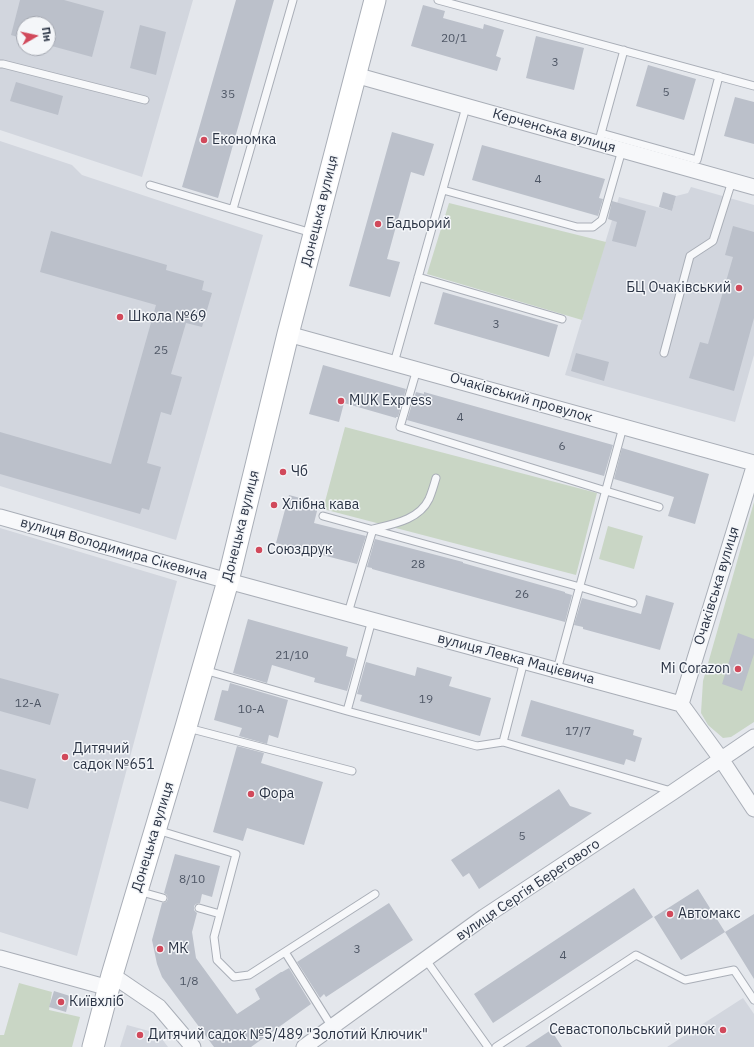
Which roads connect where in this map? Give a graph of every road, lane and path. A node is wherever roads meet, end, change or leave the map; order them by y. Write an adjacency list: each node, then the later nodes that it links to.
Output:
1 (293, 0): 17 (lane)
2 (375, 0): 6 (street, Донецька вулиця)
3 (438, 0): 4 (lane)
4 (624, 50): 7 (lane); 11 (lane)
5 (0, 64): 9 (lane)
6 (355, 75): 10 (street, Керченська вулиця); 18 (street, Донецька вулиця)
7 (719, 76): 8 (lane); 11 (lane)
8 (754, 86)
9 (145, 100)
10 (466, 107): 11 (street, Керченська вулиця); 16 (lane)
11 (599, 138): 12 (street, Керченська вулиця)
12 (622, 150): 13 (street, Керченська вулиця); 16 (lane)
13 (732, 181): 15 (street, Керченська вулиця); 22 (lane)
14 (150, 185): 17 (lane)
15 (754, 187)
16 (443, 190): 19 (lane)
17 (233, 209): 18 (lane)
18 (314, 234): 21 (street, Донецька вулиця)
19 (418, 277): 20 (lane); 23 (lane)
20 (562, 319)
21 (288, 334): 23 (street, Очаківський провулок); 34 (street, Донецька вулиця)
22 (664, 353)
23 (394, 363): 24 (street, Очаківський провулок)
24 (417, 369): 25 (street, Очаківський провулок); 29 (lane)
25 (623, 427): 26 (street, Очаківський провулок); 29 (lane)
26 (754, 463)
27 (754, 467): 42 (street, Очаківська вулиця)
28 (436, 478): 33 (lane)
29 (606, 491): 30 (lane); 35 (lane)
30 (659, 506)
31 (323, 516): 33 (lane)
32 (0, 517): 34 (street, вулиця Володимира Сікевича)
33 (372, 529): 35 (lane); 37 (lane)
34 (228, 581): 37 (street, вулиця Левка Мацієвича); 40 (street, Донецька вулиця)
35 (580, 587): 36 (lane); 41 (lane)
36 (633, 603)
37 (348, 613): 38 (street, вулиця Левка Мацієвича)
38 (372, 620): 39 (street, вулиця Левка Мацієвича); 43 (lane)
39 (524, 661): 41 (street, вулиця Левка Мацієвича); 46 (lane)
40 (203, 669): 43 (lane); 44 (street, Донецька вулиця)
41 (557, 670): 42 (street, вулиця Левка Мацієвича)
42 (681, 704): 47 (street)
43 (347, 711): 46 (lane)
44 (186, 727): 48 (lane); 51 (street, Донецька вулиця)
45 (754, 736): 47 (street, вулиця Сергія Берегового)
46 (503, 742): 49 (lane)
47 (721, 759): 49 (street, вулиця Сергія Берегового); 50 (street)
48 (352, 771)
49 (674, 792): 59 (street, вулиця Сергія Берегового)
50 (754, 809)
51 (156, 830): 52 (street, Донецька вулиця); 56 (lane)
52 (137, 891): 54 (lane); 60 (street, Донецька вулиця)
53 (375, 894): 57 (lane)
54 (163, 898)
55 (199, 908): 56 (lane)
56 (220, 914): 57 (lane)
57 (285, 952): 62 (lane)
58 (0, 958): 60 (street)
59 (426, 960): 62 (street, вулиця Сергія Берегового); 66 (lane)
60 (111, 982): 63 (street, Донецька вулиця); 64 (street)
61 (754, 1000): 67 (lane)
62 (333, 1027): 65 (street, вулиця Сергія Берегового)
63 (93, 1047)
64 (193, 1047)
65 (304, 1047)
66 (488, 1047)
67 (496, 1047)

